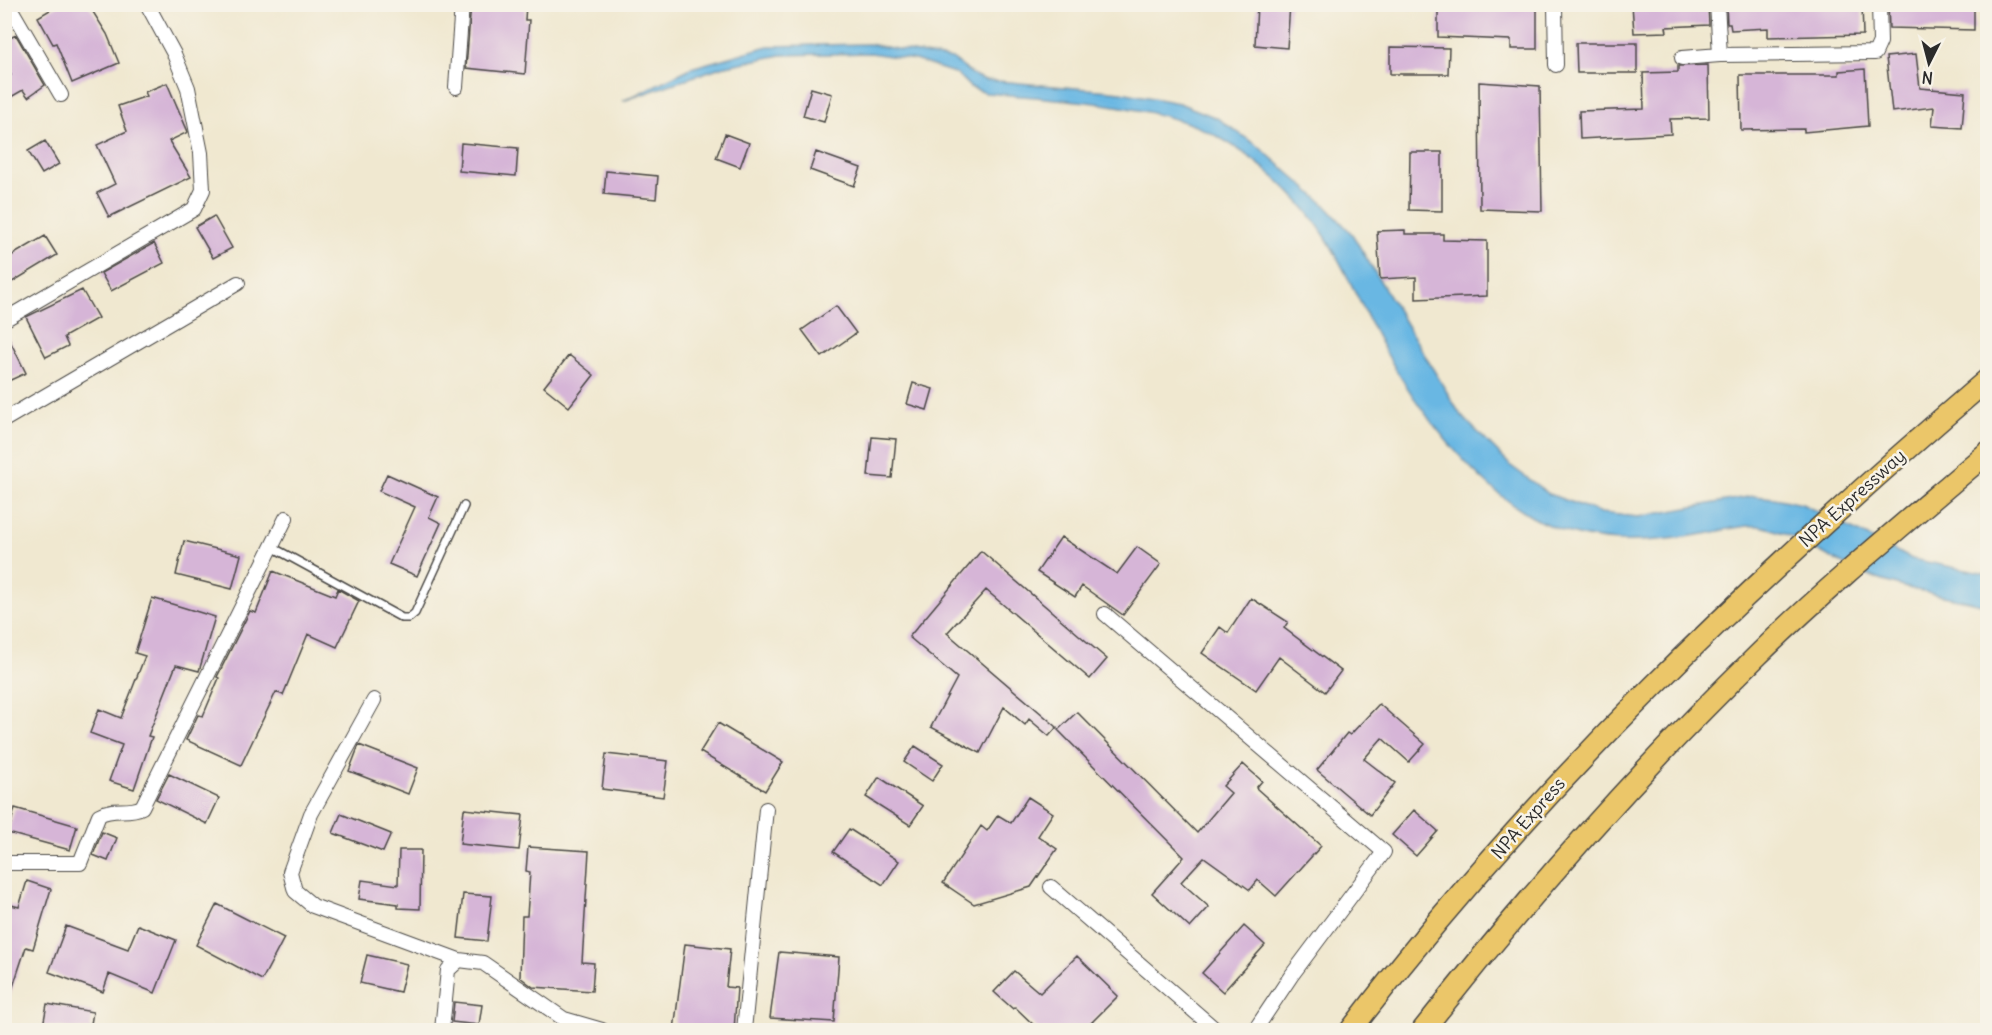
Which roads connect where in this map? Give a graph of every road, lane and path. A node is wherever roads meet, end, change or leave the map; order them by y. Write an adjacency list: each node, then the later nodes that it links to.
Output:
1 (9, 4): 11 (street)
2 (147, 4): 13 (street)
3 (462, 4): 10 (street)
4 (1555, 4): 9 (street)
5 (1717, 4): 7 (street)
6 (1878, 4): 7 (street)
7 (1720, 55): 8 (street)
8 (1682, 58)
9 (1556, 65)
10 (456, 87)
11 (61, 95)
12 (238, 283): 15 (street)
13 (4, 320)
14 (1988, 379): 21 (main road, NPA Expressway)
15 (4, 420)
16 (1988, 452): 33 (main road)
17 (464, 506): 19 (lane)
18 (286, 518): 19 (street)
19 (272, 548): 24 (street)
20 (1104, 614): 31 (street)
21 (1720, 620): 32 (main road, NPA Express)
22 (374, 700): 26 (street)
23 (765, 809): 29 (street)
24 (4, 863)
25 (1051, 887): 30 (street)
26 (459, 960): 27 (street); 28 (street)
27 (442, 1030)
28 (602, 1030)
29 (744, 1030)
30 (1216, 1030)
31 (1256, 1030)
32 (1352, 1030)
33 (1422, 1030)

